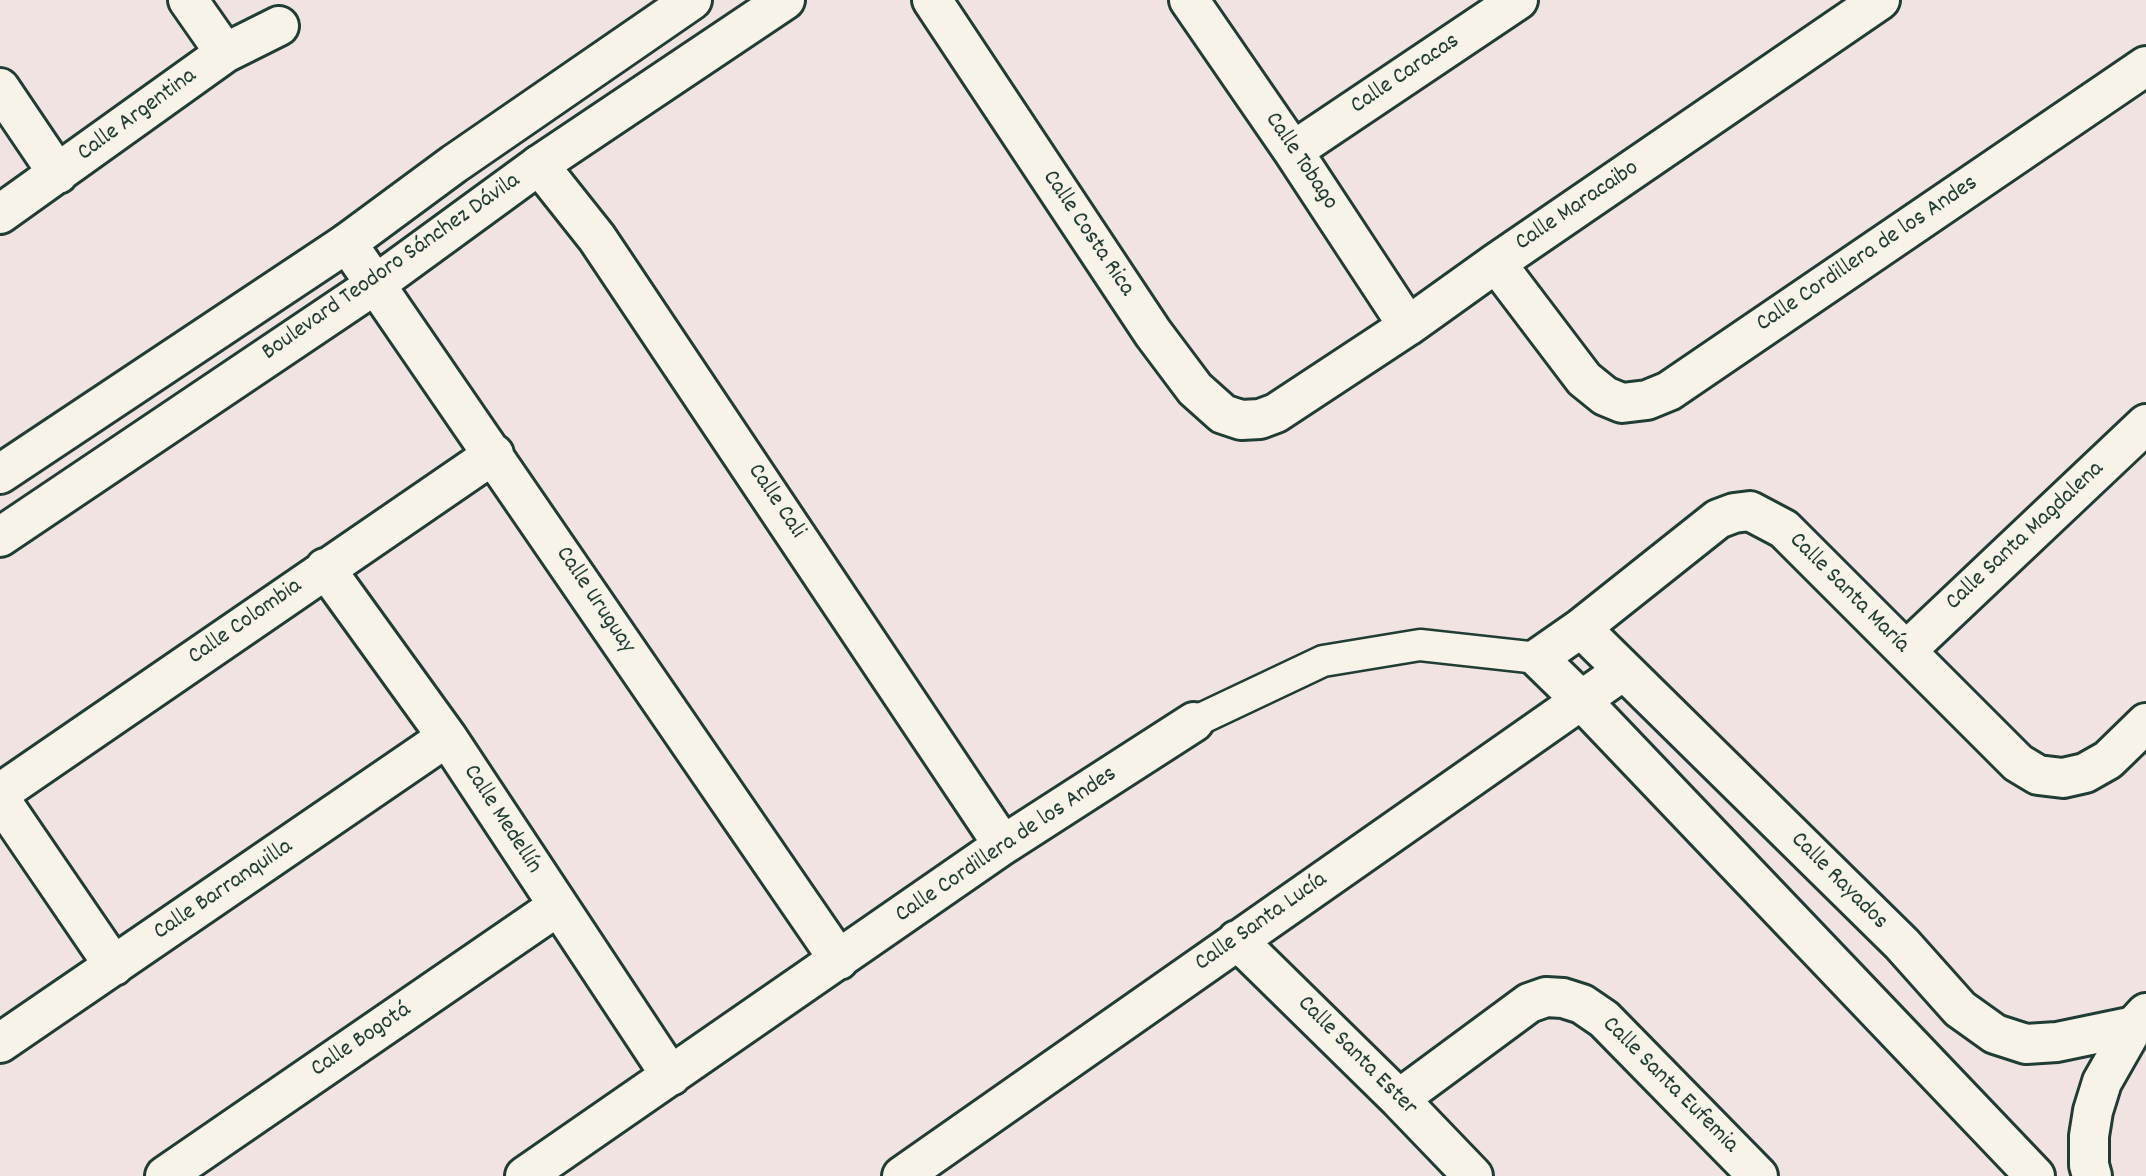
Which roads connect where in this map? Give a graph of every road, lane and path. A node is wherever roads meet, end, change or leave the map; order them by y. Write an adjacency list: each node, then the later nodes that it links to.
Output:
1 (188, 0): 9 (street)
2 (692, 0): 16 (street, Boulevard Teodoro Sánchez Dávila)
3 (785, 0): 13 (street, Boulevard Teodoro Sánchez Dávila)
4 (932, 0): 20 (street, Calle Costa Rica)
5 (1189, 0): 12 (street, Calle Tobago)
6 (1518, 0): 12 (street, Calle Caracas)
7 (1880, 0): 17 (street, Calle Maracaibo)
8 (279, 26): 9 (street, Calle Argentina)
9 (225, 53): 14 (street, Calle Argentina)
10 (2146, 66): 17 (street, Calle Cordillera de los Andes)
11 (0, 88): 14 (street)
12 (1293, 151): 19 (street, Calle Tobago)
13 (539, 165): 18 (street, Boulevard Teodoro Sánchez Dávila); 36 (street, Calle Cali)
14 (58, 174): 15 (street, Calle Argentina)
15 (0, 214)
16 (347, 243): 18 (street, Calle Uruguay); 23 (street, Boulevard Teodoro Sánchez Dávila)
17 (1496, 263): 19 (street, Calle Maracaibo)
18 (376, 284): 22 (street, Calle Uruguay); 24 (street, Boulevard Teodoro Sánchez Dávila)
19 (1408, 326): 20 (street, Calle Maracaibo)
20 (1276, 413)
21 (2146, 424): 27 (street, Calle Santa Magdalena)
22 (494, 454): 25 (street, Calle Colombia); 39 (street, Calle Uruguay)
23 (0, 474)
24 (0, 537)
25 (325, 568): 33 (street, Calle Medellín); 34 (street, Calle Colombia)
26 (1581, 628): 27 (street, Calle Santa María); 28 (street, Calle Santa María); 29 (street, Calle Rayados)
27 (1906, 651): 32 (street, Calle Santa María)
28 (1538, 658): 30 (street); 31 (street, Calle Cordillera de los Andes)
29 (1623, 671): 30 (street, Calle Santa Lucía); 41 (street, Calle Rayados)
30 (1581, 700): 38 (street, Calle Santa Lucía); 50 (street)
31 (1194, 722): 36 (street, Calle Cordillera de los Andes)
32 (2146, 723)
33 (447, 737): 37 (street, Calle Medellín); 40 (street, Calle Barranquilla)
34 (0, 793)
35 (0, 799): 40 (street)
36 (1003, 845): 39 (street, Calle Cordillera de los Andes)
37 (558, 906): 43 (street, Calle Medellín); 45 (street, Calle Bogotá)
38 (1237, 940): 44 (street, Calle Santa Ester); 47 (street, Calle Santa Lucía)
39 (839, 960): 43 (street, Calle Cordillera de los Andes)
40 (114, 966): 42 (street, Calle Barranquilla)
41 (2140, 1019): 51 (street)
42 (0, 1043)
43 (671, 1076): 46 (street, Calle Cordillera de los Andes)
44 (1399, 1099): 48 (street, Calle Santa Ester); 49 (street, Calle Santa Eufemia)
45 (165, 1176)
46 (525, 1176)
47 (902, 1176)
48 (1473, 1176)
49 (1758, 1176)
50 (2035, 1176)
51 (2092, 1176)

